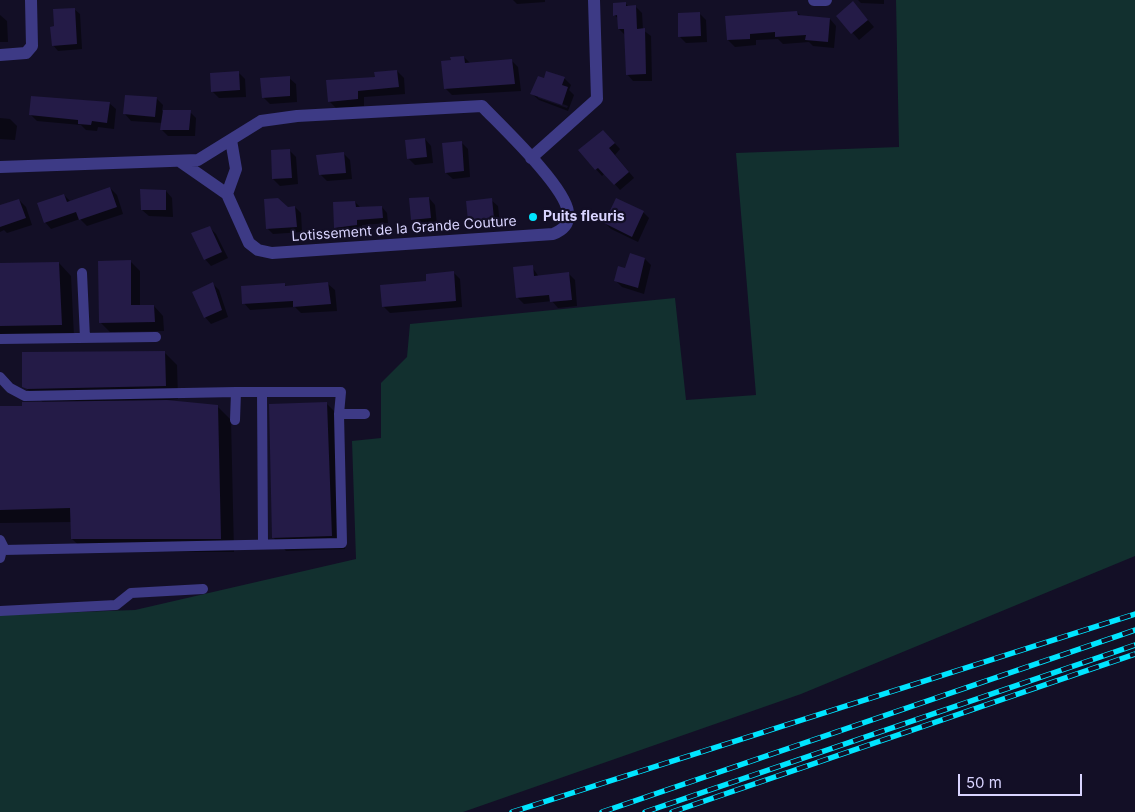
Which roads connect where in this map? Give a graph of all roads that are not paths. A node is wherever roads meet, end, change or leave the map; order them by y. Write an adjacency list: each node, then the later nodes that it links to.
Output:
1 (30, 0): 5 (street)
2 (594, 0): 7 (street)
3 (814, 0): 4 (street)
4 (826, 0)
5 (0, 55)
6 (231, 140): 7 (street, Lotissement de la Grande Couture); 8 (street, Lotissement de la Grande Couture); 10 (street)
7 (531, 158): 10 (street, Lotissement de la Grande Couture)
8 (181, 162): 9 (street, Lotissement de la Grande Couture); 10 (street)
9 (0, 167)
10 (227, 194)
11 (82, 272): 13 (lane)
12 (156, 337): 13 (lane)
13 (85, 338): 14 (lane)
14 (0, 339)
15 (0, 377): 16 (lane)
16 (236, 392): 17 (lane); 20 (lane)
17 (262, 392): 18 (lane); 21 (lane)
18 (339, 414): 19 (lane); 21 (lane)
19 (365, 414)
20 (235, 420)
21 (263, 544): 22 (lane)
22 (1, 550)
23 (203, 589): 24 (lane)
24 (0, 611)

